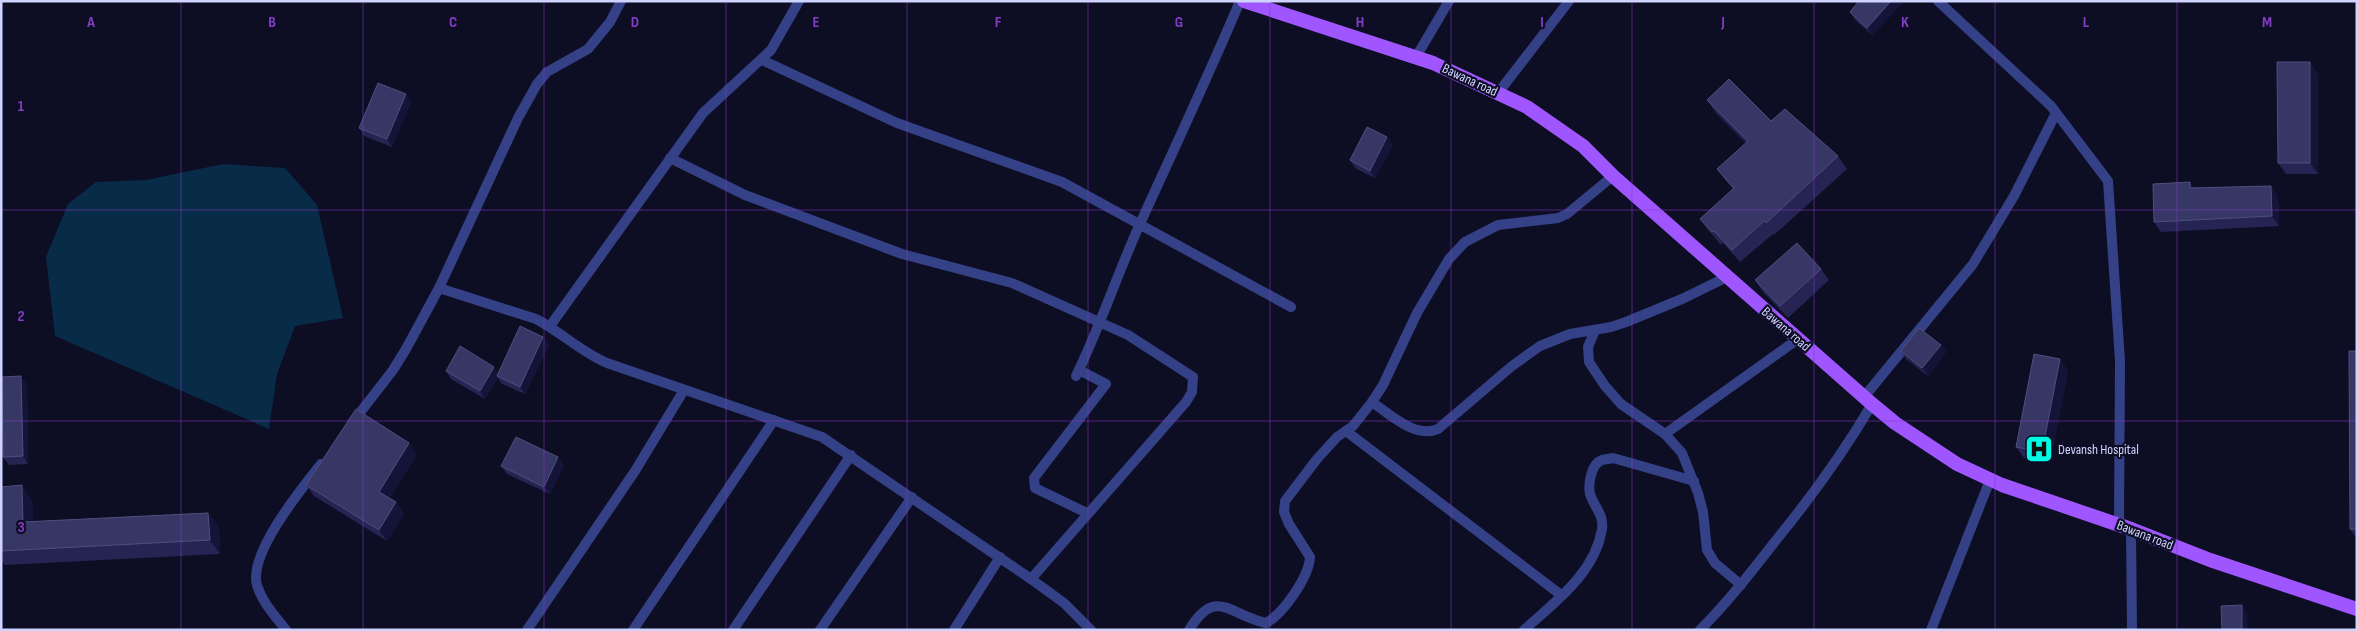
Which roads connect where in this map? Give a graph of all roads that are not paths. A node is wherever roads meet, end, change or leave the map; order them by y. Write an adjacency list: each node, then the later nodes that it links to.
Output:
1 (621, 1): 16 (street)
2 (799, 1): 9 (street)
3 (1240, 1): 14 (street)
4 (1449, 1): 8 (street)
5 (1569, 1): 10 (street)
6 (1938, 1): 11 (street)
7 (1253, 2): 8 (main road, Bawana road)
8 (1416, 57): 10 (main road, Bawana road)
9 (762, 60): 12 (street); 14 (street)
10 (1498, 93): 13 (main road, Bawana road)
11 (2056, 113): 23 (street); 35 (street)
12 (670, 158): 18 (street); 19 (street)
13 (1613, 176): 15 (main road, Bawana road); 24 (street)
14 (1140, 224): 17 (street); 18 (street)
15 (1727, 277): 20 (street); 21 (main road, Bawana road)
16 (438, 288): 19 (street); 27 (street)
17 (1291, 307)
18 (1100, 322): 34 (street); 34 (street)
19 (550, 326): 22 (street)
20 (1595, 330): 24 (street); 28 (street)
21 (1798, 339): 23 (main road, Bawana road); 28 (street)
22 (684, 390): 25 (street); 43 (street)
23 (1868, 400): 31 (main road, Bawana road); 38 (street)
24 (1372, 402): 26 (street)
25 (774, 420): 30 (street); 44 (street)
26 (1346, 431): 39 (street); 49 (street)
27 (346, 432)
28 (1665, 434): 32 (street)
29 (328, 455): 42 (street)
30 (852, 455): 33 (street); 45 (street)
31 (1990, 480): 35 (main road, Bawana road); 51 (street)
32 (1694, 481): 38 (street); 39 (street)
33 (912, 497): 36 (street); 46 (street)
34 (1087, 513): 37 (street)
35 (2125, 527): 40 (main road, Bawana road); 52 (street)
36 (1000, 558): 37 (street); 47 (street)
37 (1031, 579): 48 (street)
38 (1741, 585): 41 (street)
39 (1561, 595): 50 (street)
40 (2357, 609)
41 (1701, 629)
42 (286, 630)
43 (527, 630)
44 (633, 630)
45 (732, 630)
46 (820, 630)
47 (954, 630)
48 (1091, 630)
49 (1189, 630)
50 (1524, 630)
51 (1931, 630)
52 (2132, 630)

